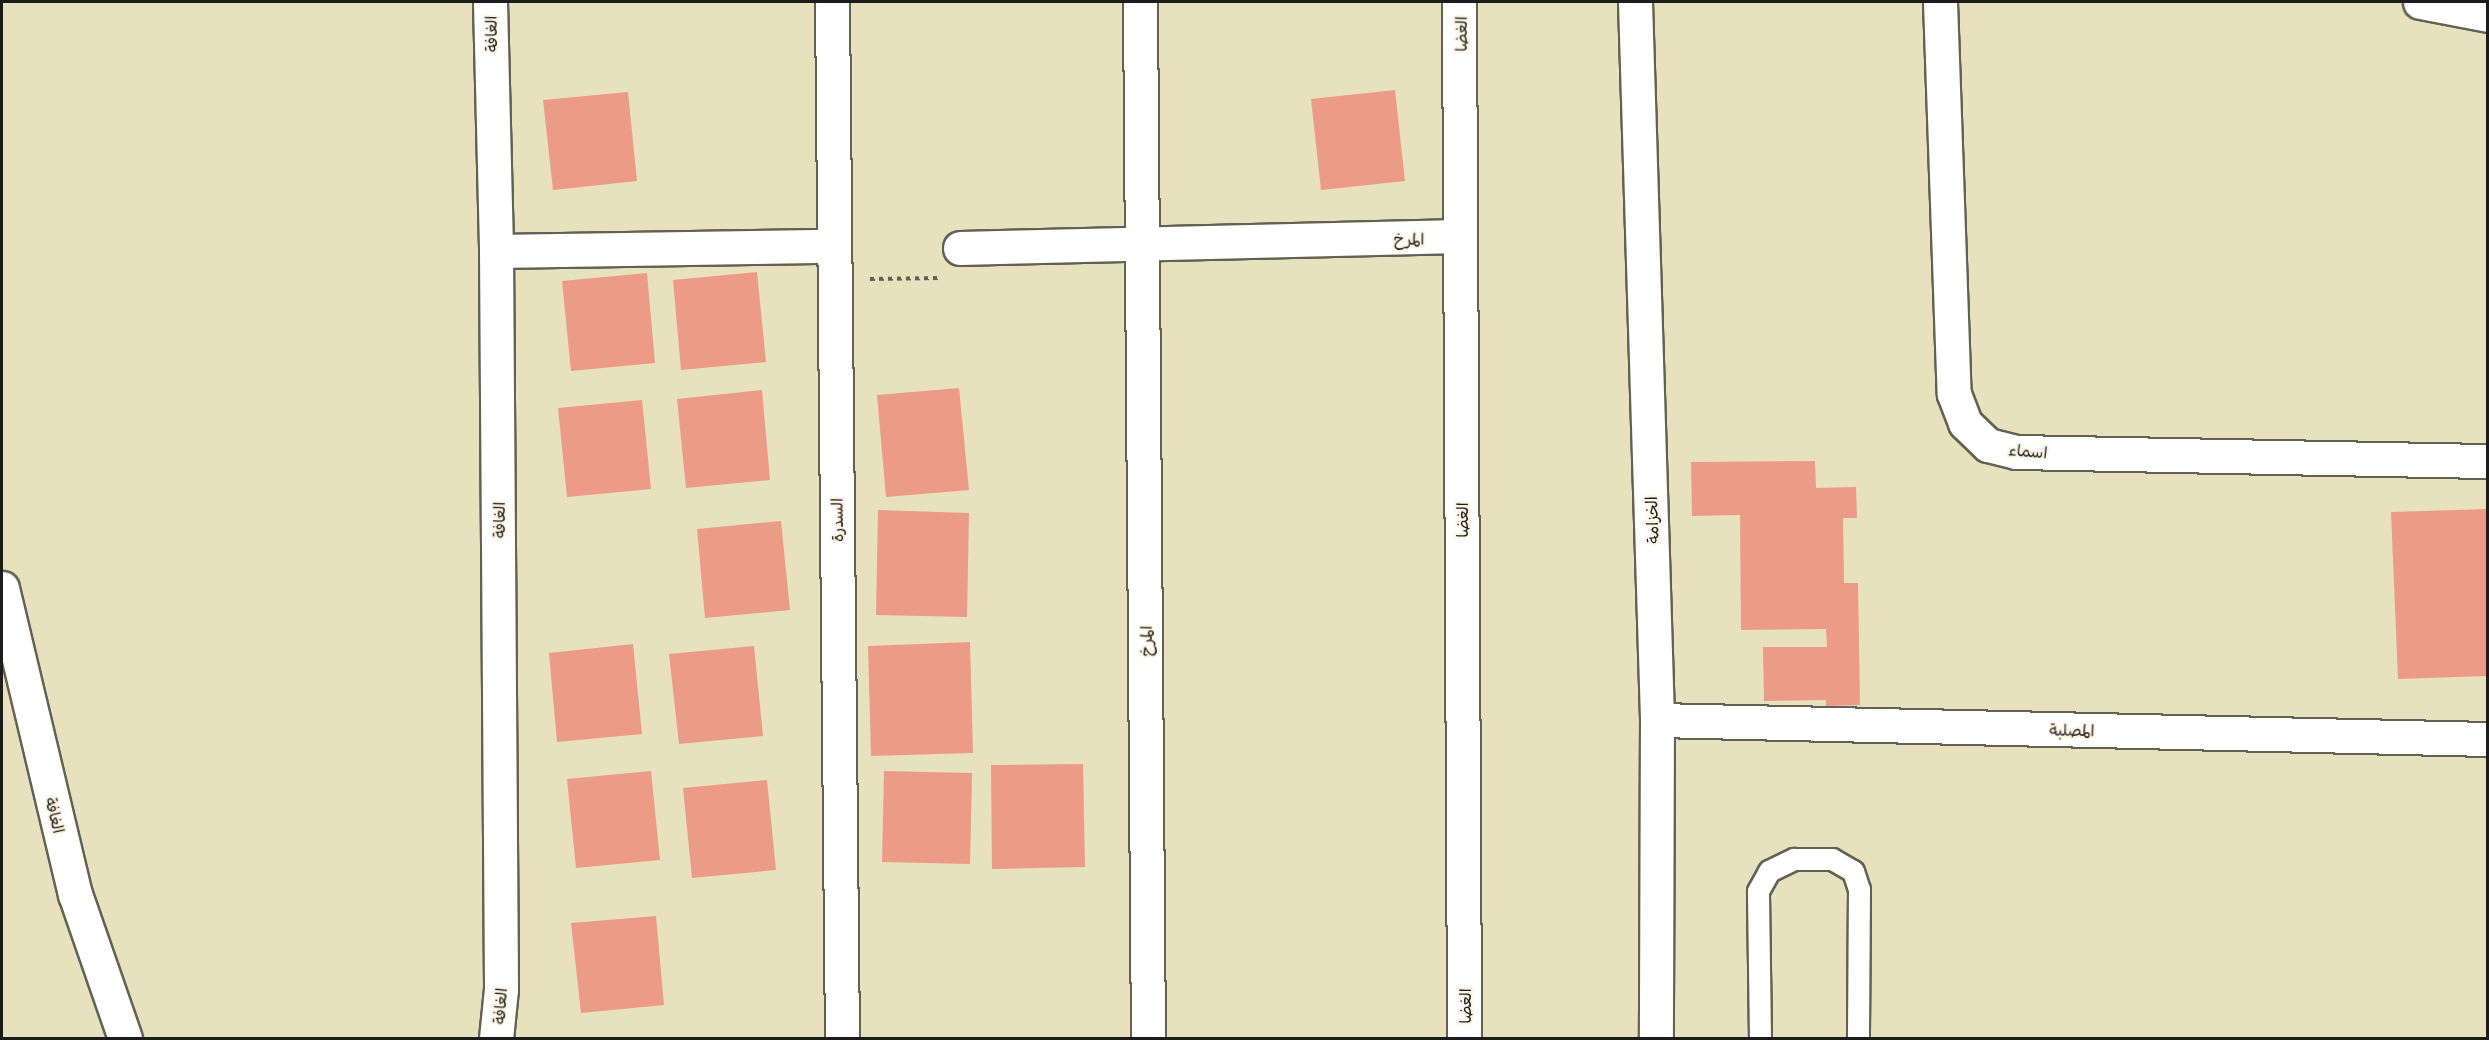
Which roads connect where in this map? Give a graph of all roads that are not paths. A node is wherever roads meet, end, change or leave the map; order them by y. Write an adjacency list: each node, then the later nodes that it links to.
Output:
1 (490, 2): 13 (street, الغافة)
2 (832, 2): 11 (street, السدرة)
3 (1140, 2): 10 (street, المرخ)
4 (1460, 2): 9 (street, الغضا)
5 (1635, 2): 16 (street, الخزامة)
6 (1940, 2): 14 (street, اسماء)
7 (2420, 2): 8 (street)
8 (2487, 15)
9 (1460, 236): 10 (street, المرخ); 22 (street, الغضا)
10 (1142, 244): 12 (street, المرخ); 21 (street, المرخ)
11 (833, 246): 13 (street); 20 (street, السدرة)
12 (960, 248)
13 (496, 251): 19 (street, الغافة)
14 (2487, 461)
15 (2, 588): 18 (street, الغافة)
16 (1657, 720): 17 (street, المصلبة); 23 (street, الخزامة)
17 (2487, 739)
18 (125, 1038)
19 (496, 1038)
20 (842, 1038)
21 (1148, 1038)
22 (1464, 1038)
23 (1656, 1038)
24 (1760, 1038): 25 (lane)
25 (1858, 1038)

